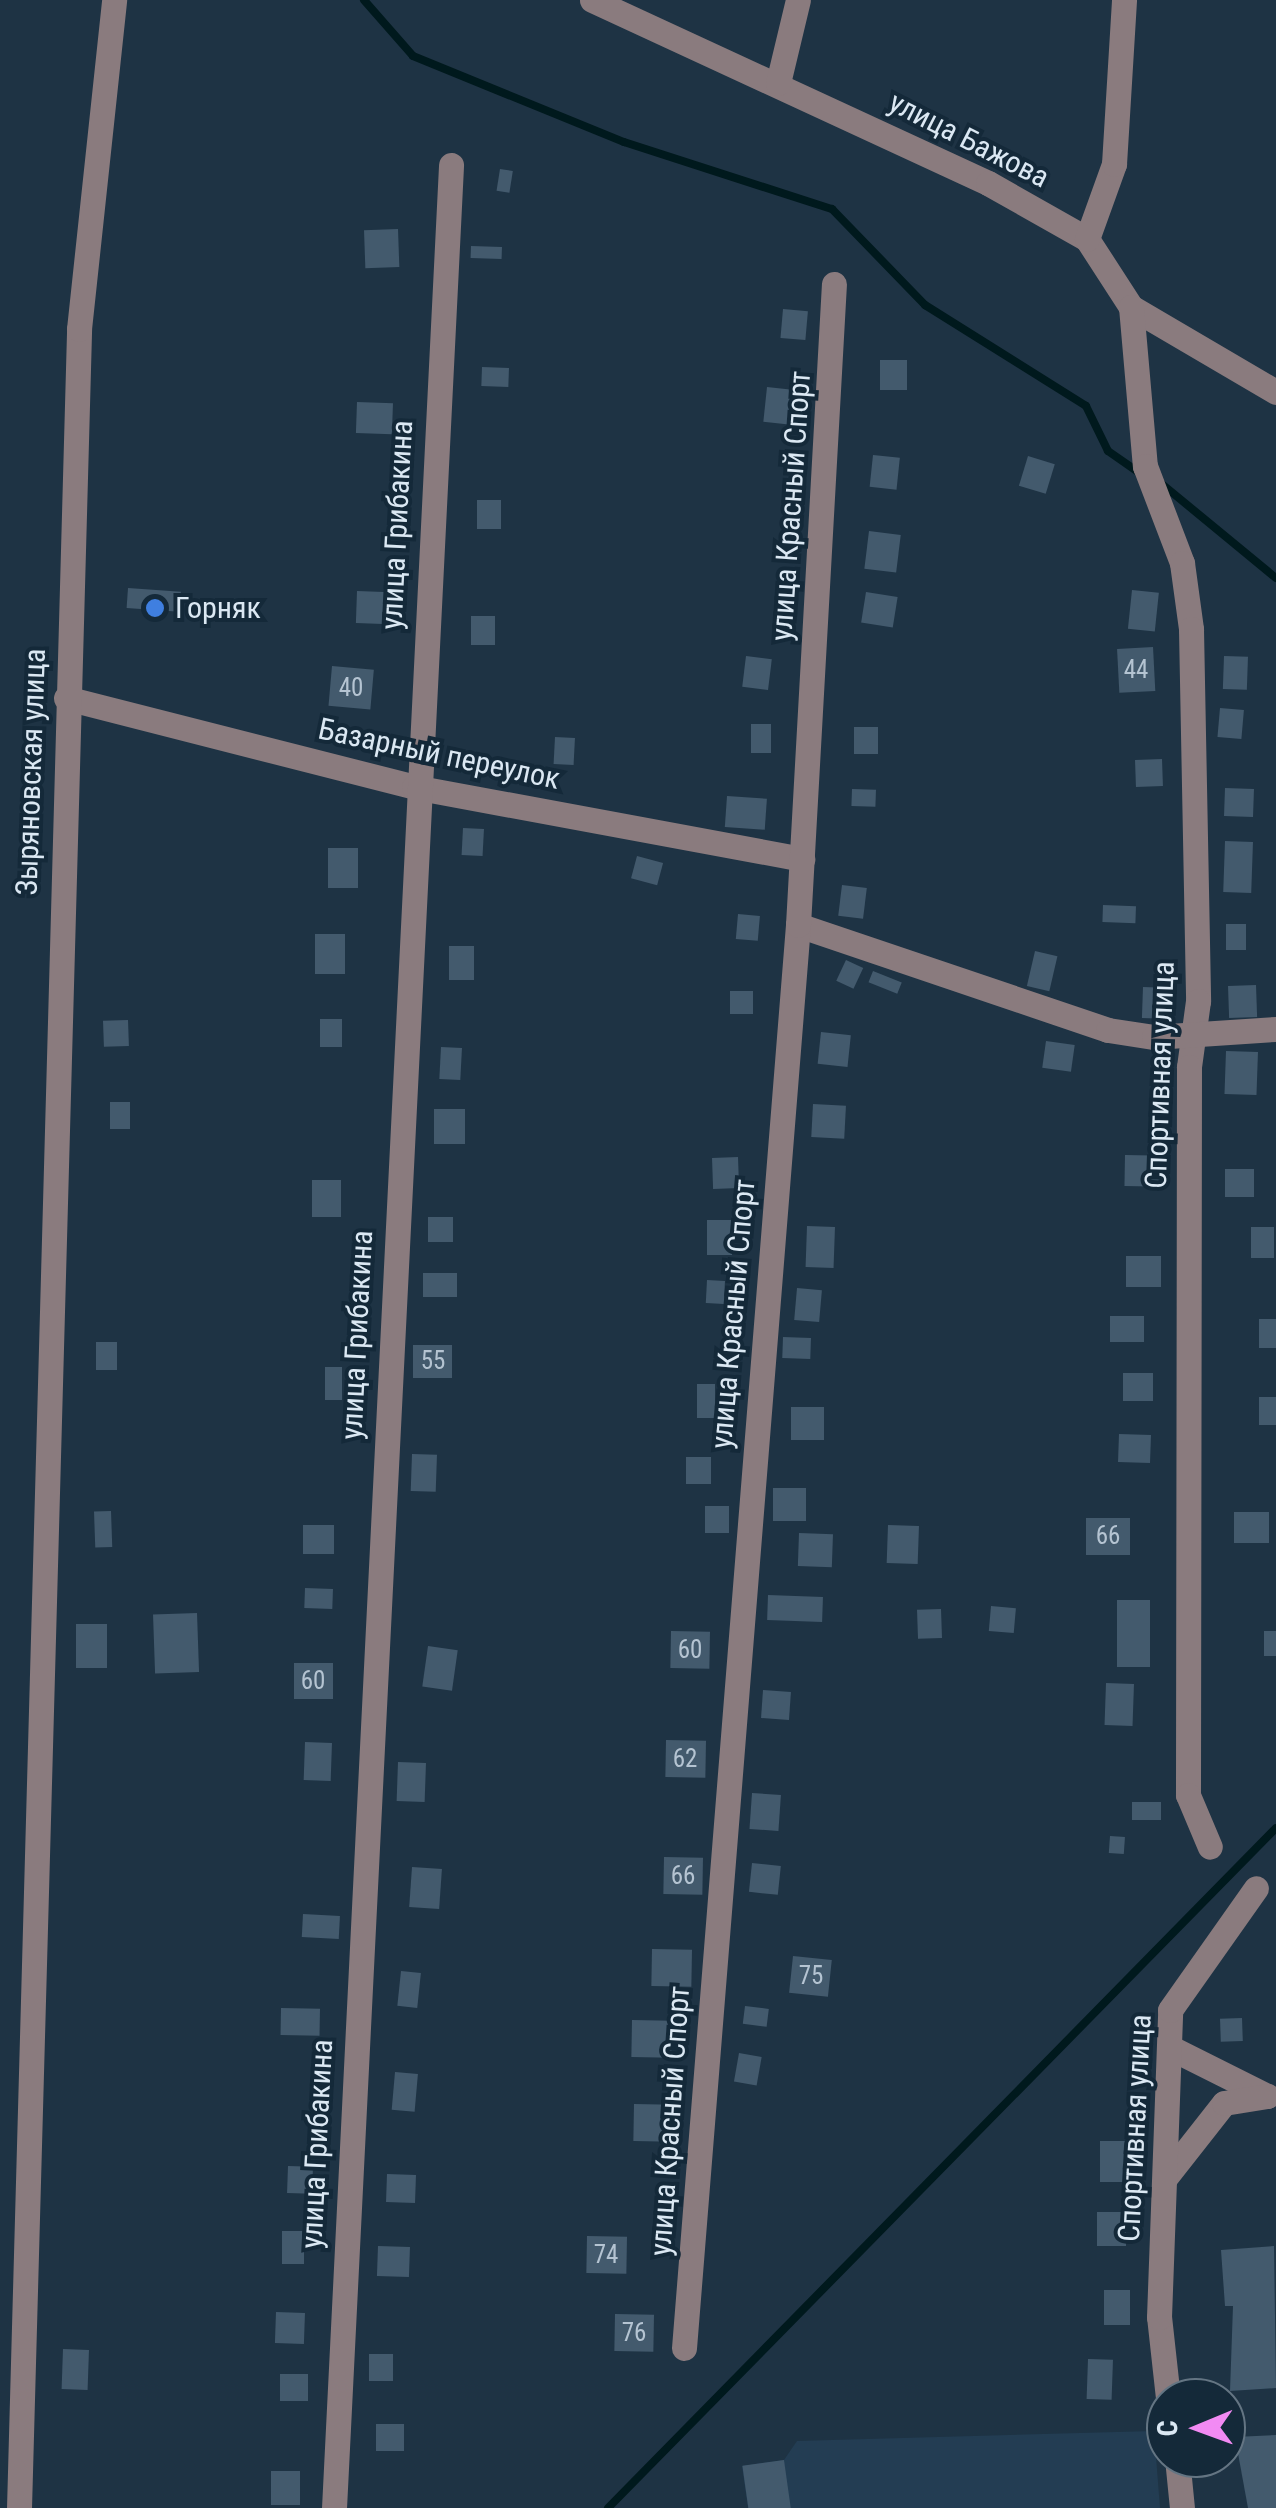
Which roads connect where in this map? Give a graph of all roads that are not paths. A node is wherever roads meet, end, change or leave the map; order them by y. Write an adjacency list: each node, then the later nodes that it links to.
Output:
1 (114, 0): 11 (street, Зыряновская улица)
2 (592, 0): 5 (street, улица Бажова)
3 (798, 0): 5 (street)
4 (1124, 0): 7 (street)
5 (778, 83): 7 (street, улица Бажова)
6 (450, 165): 12 (street, улица Грибакина)
7 (1087, 239): 9 (street, улица Бажова)
8 (834, 284): 13 (street, улица Красный Спорт)
9 (1132, 307): 10 (street, улица Бажова); 16 (street, Спортивная улица)
10 (1276, 392)
11 (66, 698): 12 (street, Базарный переулок); 25 (street, Зыряновская улица)
12 (414, 787): 13 (street, Базарный переулок); 26 (street, улица Грибакина)
13 (802, 860): 14 (street, улица Красный Спорт)
14 (798, 926): 16 (street); 22 (street, улица Красный Спорт)
15 (1276, 1029): 16 (street)
16 (1192, 1034): 17 (street, Спортивная улица)
17 (1210, 1847)
18 (1256, 1888): 19 (street, Спортивная улица)
19 (1173, 2048): 20 (street); 21 (street, Спортивная улица)
20 (1271, 2098): 21 (street)
21 (1164, 2179): 23 (street, Спортивная улица)
22 (684, 2348)
23 (1164, 2378)
24 (1179, 2478): 27 (street)
25 (19, 2508)
26 (334, 2508)
27 (1182, 2508)

